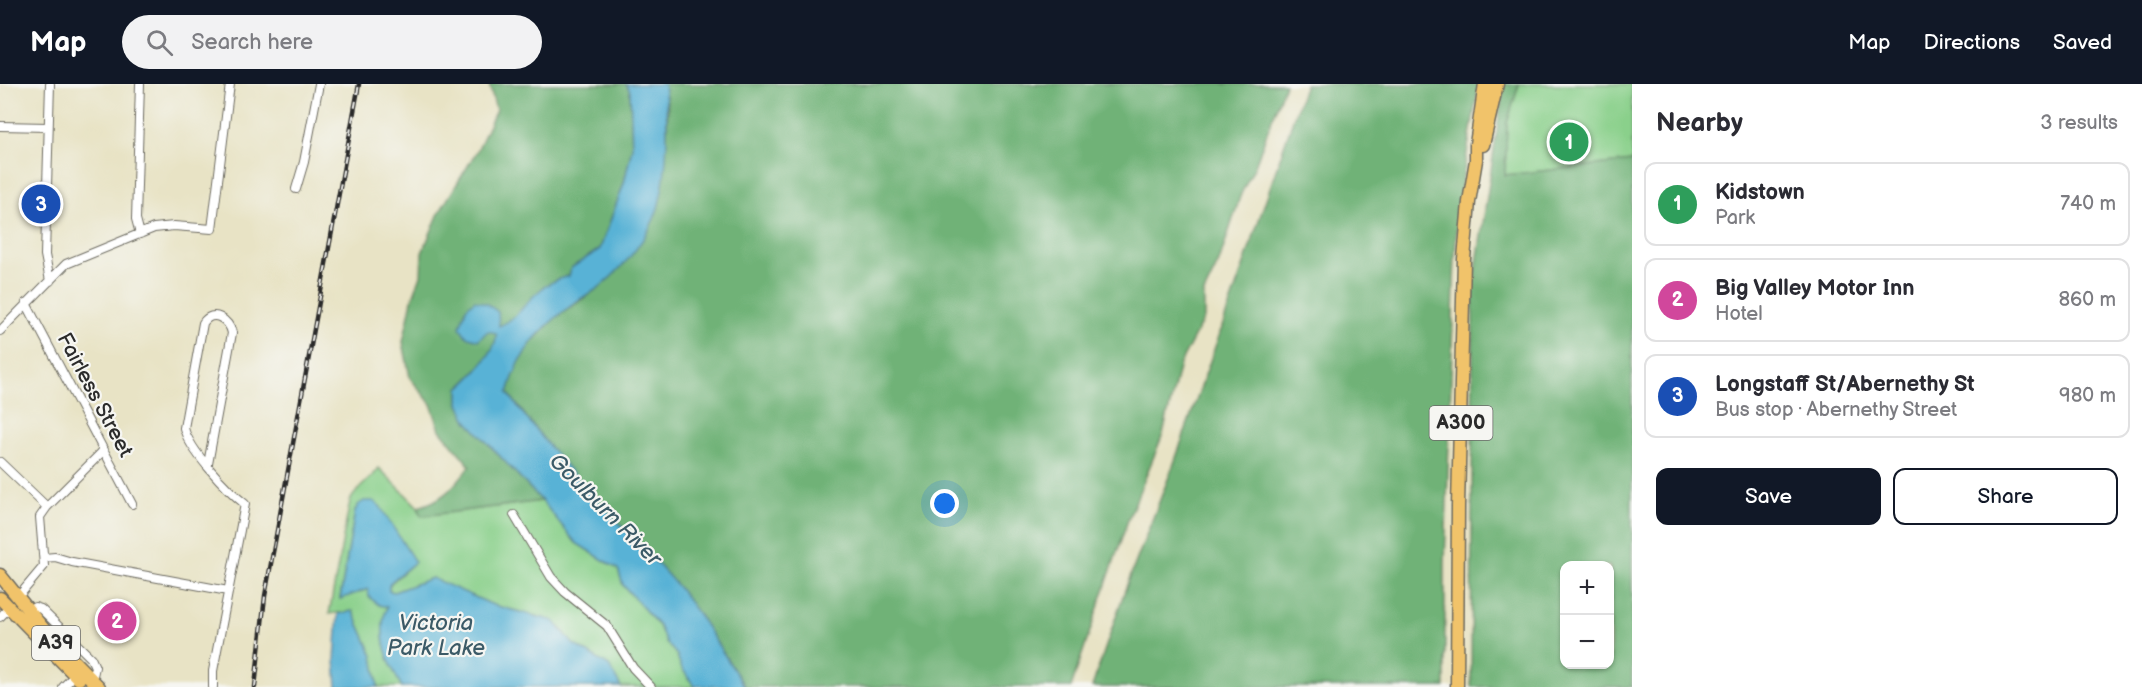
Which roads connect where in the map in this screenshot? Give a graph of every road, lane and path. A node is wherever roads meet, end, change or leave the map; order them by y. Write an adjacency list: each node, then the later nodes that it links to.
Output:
1 (50, 84): 8 (street)
2 (140, 84): 11 (street)
3 (230, 84): 11 (street)
4 (319, 84): 10 (street)
5 (1485, 84): 9 (highway, A300)
6 (1497, 84): 9 (highway, A300)
7 (0, 126): 8 (street)
8 (48, 127): 12 (street)
9 (1483, 129): 35 (highway, A300)
10 (296, 189)
11 (141, 234): 12 (street)
12 (50, 280): 13 (street)
13 (26, 303): 14 (street); 15 (street, Fairless Street)
14 (0, 331)
15 (104, 450): 18 (street, Fairless Street); 19 (street)
16 (0, 462): 19 (street)
17 (208, 465): 17 (street); 23 (street)
18 (132, 504)
19 (47, 507): 21 (street)
20 (514, 515): 34 (street)
21 (44, 561): 23 (street); 24 (street)
22 (0, 575): 24 (highway, A39)
23 (228, 591): 33 (street)
24 (18, 597): 26 (highway, A39); 27 (highway)
25 (0, 598): 27 (highway, A39)
26 (28, 610): 28 (street); 29 (highway, A39)
27 (5, 612): 30 (highway, A39)
28 (87, 654): 29 (street); 31 (street)
29 (70, 658): 31 (highway, A39)
30 (75, 675): 31 (highway, A39); 32 (street)
31 (93, 685)
32 (63, 687)
33 (213, 687)
34 (651, 687)
35 (1457, 687)

